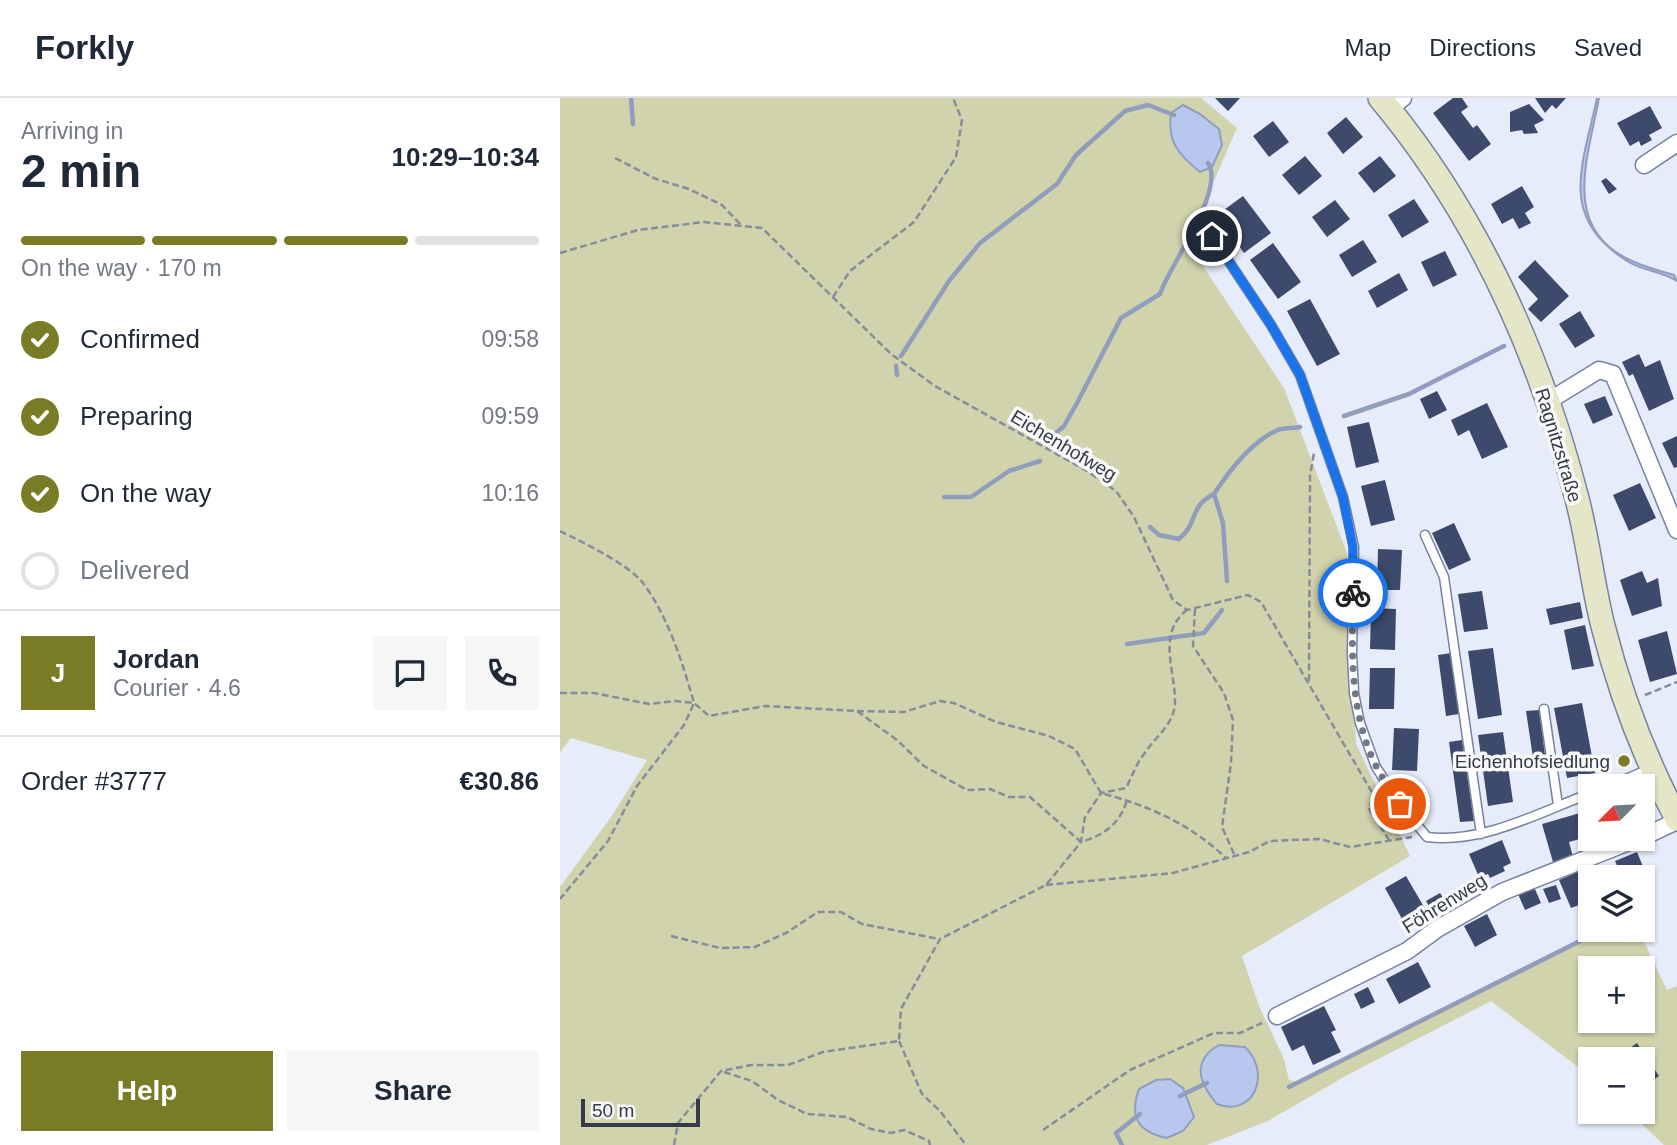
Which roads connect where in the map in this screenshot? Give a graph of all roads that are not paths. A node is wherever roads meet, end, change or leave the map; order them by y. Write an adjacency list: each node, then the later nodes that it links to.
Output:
1 (1391, 102): 5 (main road, Ragnitzstraße)
2 (1677, 143): 3 (street)
3 (1644, 165)
4 (1212, 236): 15 (lane)
5 (1547, 402): 6 (street); 9 (main road, Ragnitzstraße)
6 (1677, 530)
7 (1425, 535): 15 (lane)
8 (1544, 709): 12 (lane)
9 (1651, 768): 10 (lane); 13 (main road, Ragnitzstraße)
10 (1637, 774)
11 (1578, 798): 12 (lane)
12 (1559, 805): 15 (lane)
13 (1677, 820): 14 (street, Föhrenweg)
14 (1656, 830)
15 (1481, 834)
16 (1606, 851): 17 (street, Föhrenweg)
17 (1277, 1016)

